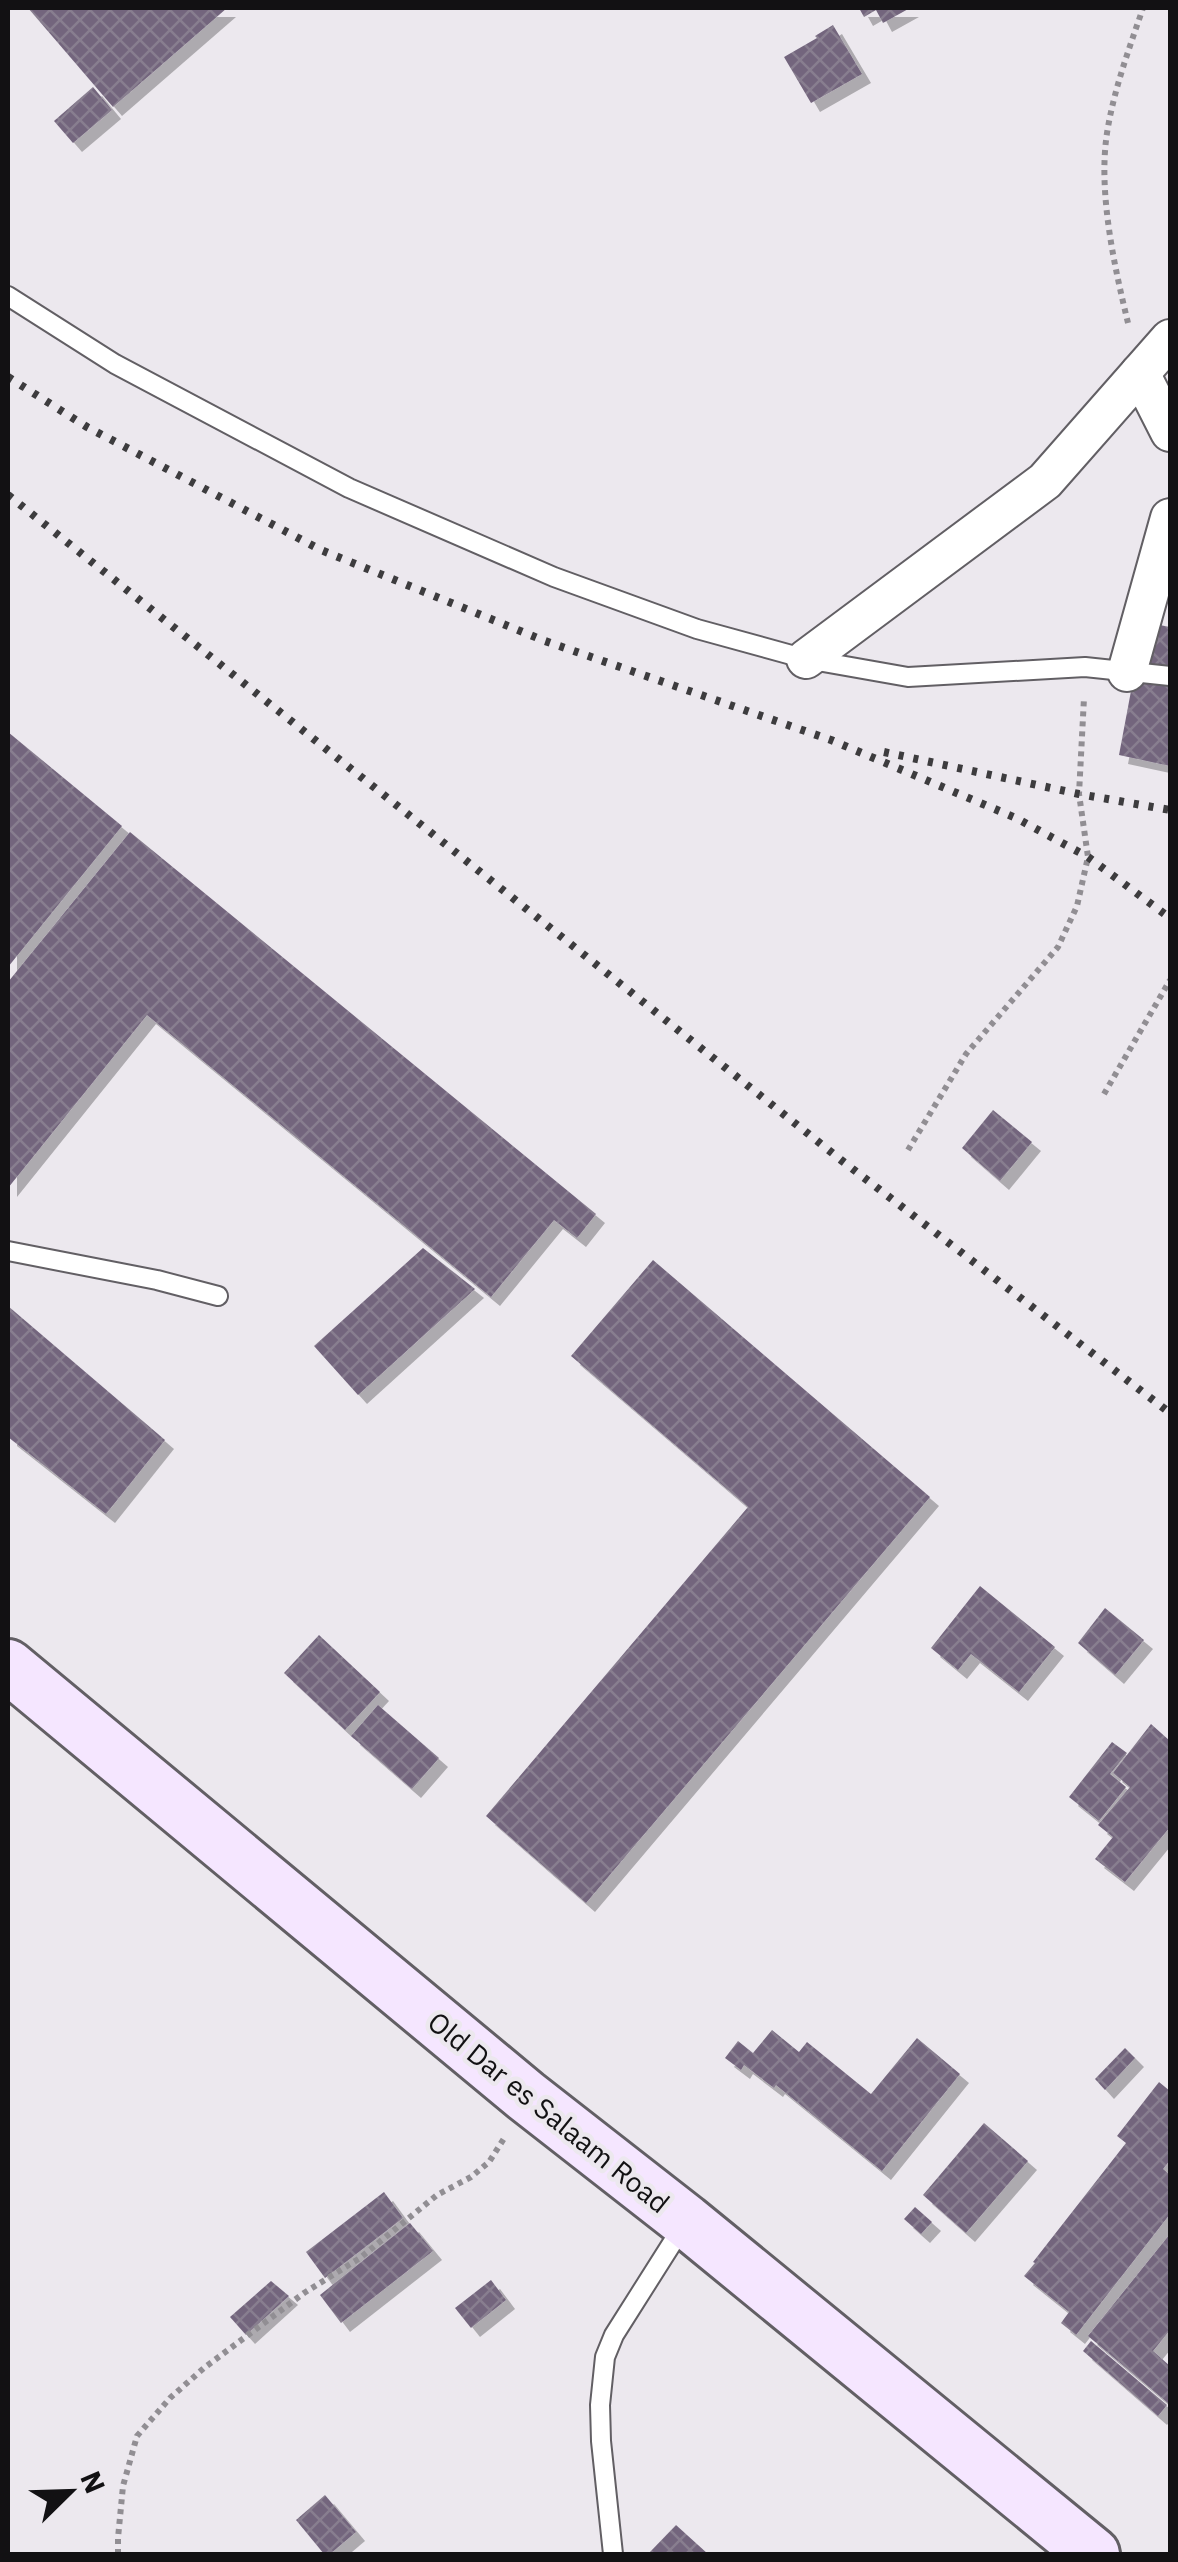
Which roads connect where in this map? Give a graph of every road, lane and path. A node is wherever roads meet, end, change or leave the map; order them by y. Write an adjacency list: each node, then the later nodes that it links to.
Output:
1 (1144, 8): 4 (path)
2 (8, 296): 7 (lane)
3 (1170, 338): 4 (street)
4 (1140, 373): 5 (street); 7 (street)
5 (1170, 432)
6 (1170, 518): 9 (street)
7 (806, 659): 8 (lane)
8 (1085, 667): 9 (lane); 13 (path)
9 (1127, 672): 10 (lane)
10 (1170, 676)
11 (1170, 980): 12 (path)
12 (1104, 1094)
13 (908, 1150)
14 (8, 1251): 15 (lane)
15 (218, 1296)
16 (8, 1666): 17 (main road, Old Dar es Salaam Road)
17 (526, 2096): 18 (main road, Old Dar es Salaam Road); 19 (path)
18 (686, 2221): 20 (lane); 21 (main road, Old Dar es Salaam Road)
19 (118, 2554)
20 (613, 2554)
21 (1092, 2554)

